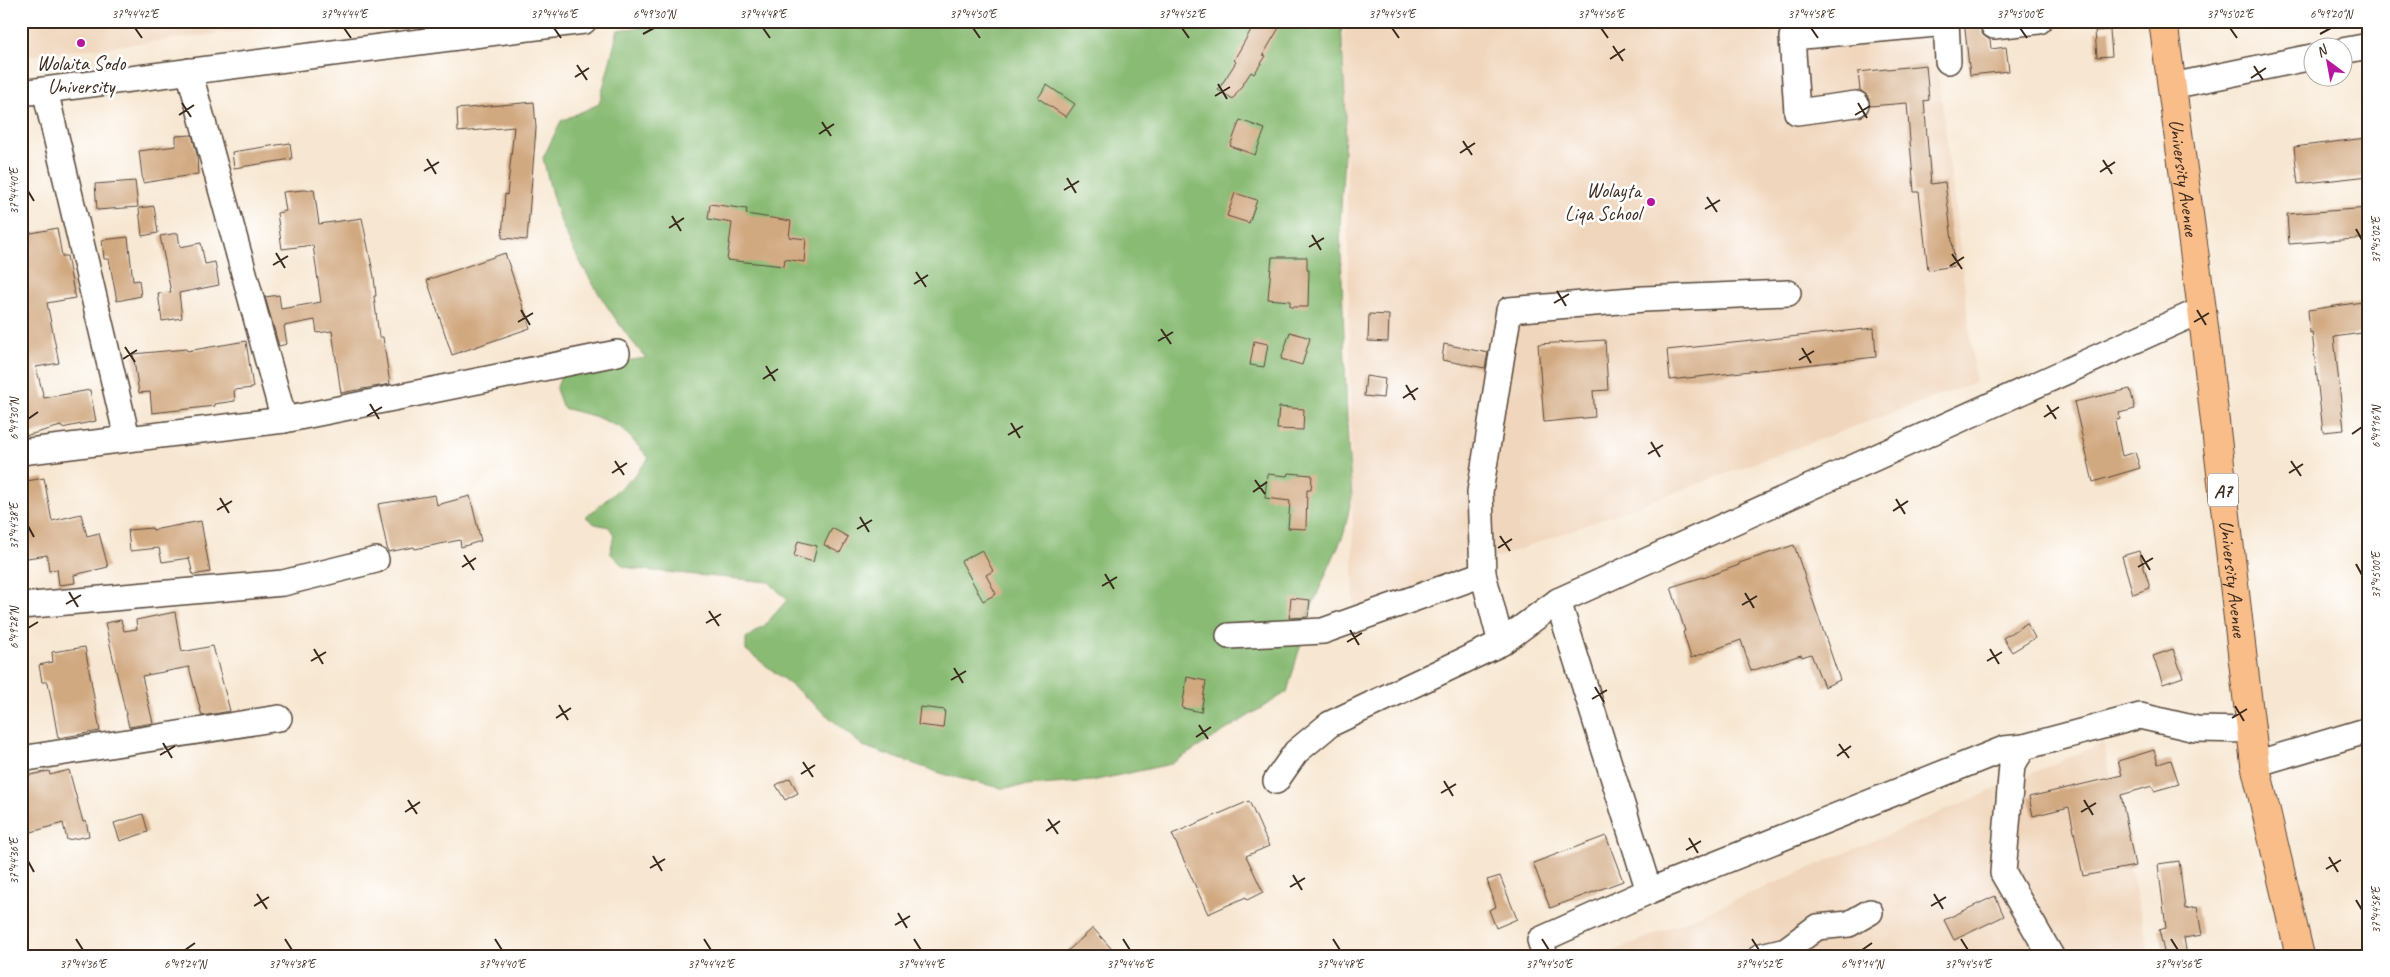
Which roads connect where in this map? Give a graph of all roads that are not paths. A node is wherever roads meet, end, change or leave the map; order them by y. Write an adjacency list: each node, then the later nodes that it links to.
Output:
1 (584, 21): 10 (street)
2 (2039, 21): 5 (street)
3 (2163, 21): 11 (highway, University Avenue / A7)
4 (1946, 22): 9 (street); 13 (street)
5 (1994, 26)
6 (2369, 46): 7 (street)
7 (2352, 49)
8 (2302, 59): 11 (street)
9 (1948, 61)
10 (190, 71): 12 (street); 17 (street)
11 (2172, 86): 15 (highway, University Avenue / A7)
12 (33, 91): 18 (street)
13 (1856, 104)
14 (1788, 293): 21 (street)
15 (2202, 310): 22 (street); 27 (highway, University Avenue / A7)
16 (617, 353): 17 (street)
17 (284, 420): 18 (street)
18 (127, 437): 19 (street)
19 (21, 452)
20 (376, 560): 23 (street)
21 (1483, 574): 24 (street); 25 (street)
22 (1558, 601): 25 (street); 33 (street)
23 (21, 606)
24 (1229, 636)
25 (1501, 643): 32 (street)
26 (279, 718): 30 (street)
27 (2252, 730): 29 (street); 31 (highway, University Avenue / A7)
28 (2369, 730): 31 (street)
29 (2024, 747): 33 (street); 37 (street)
30 (21, 759)
31 (2255, 764): 38 (highway, University Avenue / A7)
32 (1276, 781)
33 (1650, 891): 35 (street)
34 (1870, 912): 36 (street)
35 (1545, 956)
36 (1761, 956)
37 (2051, 956)
38 (2300, 956)

